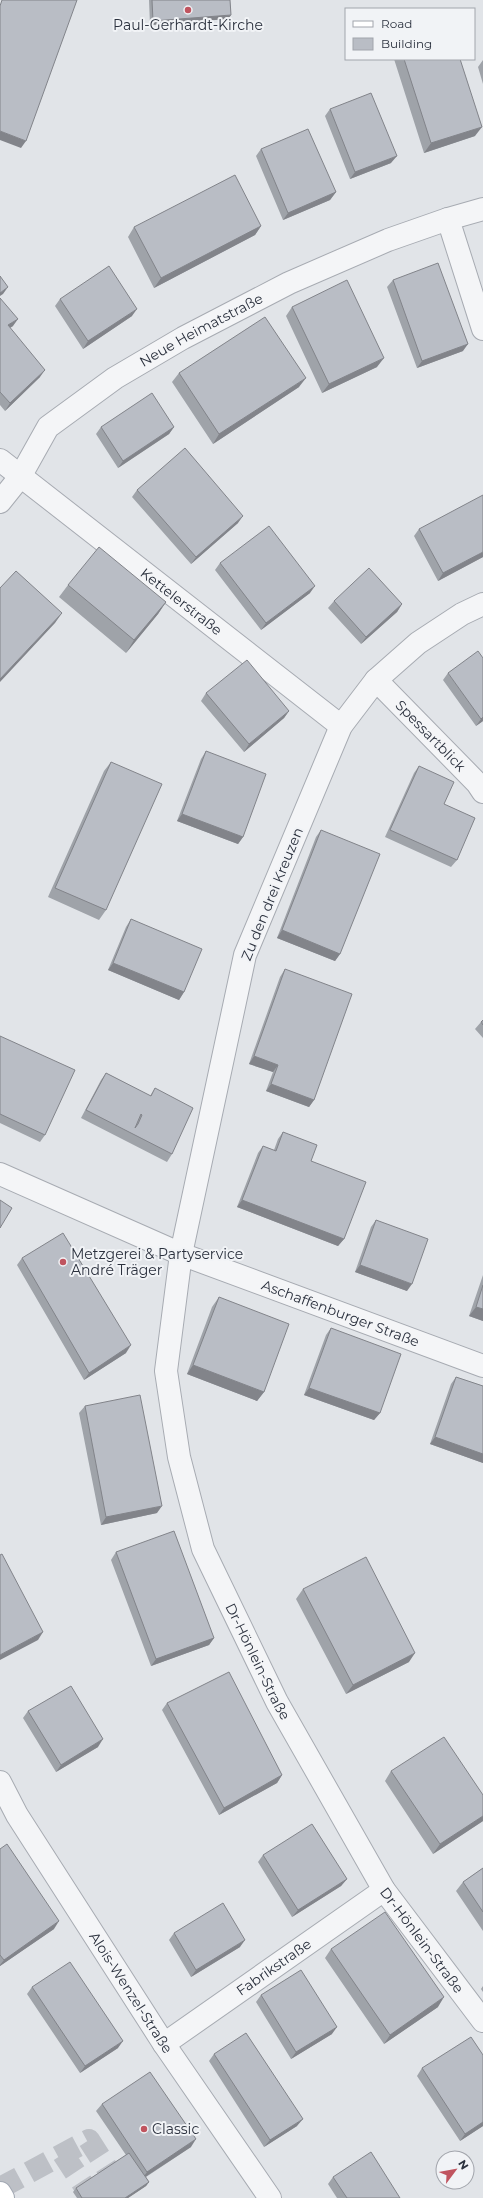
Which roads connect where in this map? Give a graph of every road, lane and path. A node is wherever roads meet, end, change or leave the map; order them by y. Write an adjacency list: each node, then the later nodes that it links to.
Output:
1 (483, 209): 2 (street, Neue Heimatstraße)
2 (448, 219): 3 (street); 5 (street, Neue Heimatstraße)
3 (483, 329)
4 (0, 460): 5 (street, Kettelerstraße)
5 (20, 477): 6 (street, Neue Heimatstraße); 9 (street, Kettelerstraße)
6 (0, 502)
7 (483, 604): 8 (street, Zu den drei Kreuzen)
8 (376, 680): 9 (street, Zu den drei Kreuzen); 10 (street, Spessartblick)
9 (341, 726): 12 (street, Zu den drei Kreuzen)
10 (483, 792)
11 (0, 1174): 12 (street, Aschaffenburger Straße)
12 (181, 1254): 13 (street, Aschaffenburger Straße); 15 (street, Dr-Hönlein-Straße)
13 (483, 1366)
14 (0, 1782): 17 (street, Alois-Wenzel-Straße)
15 (384, 1890): 16 (street, Dr-Hönlein-Straße); 17 (street, Fabrikstraße)
16 (483, 2022)
17 (164, 2044): 20 (street, Alois-Wenzel-Straße)
18 (0, 2193): 19 (main road)
19 (4, 2198)
20 (270, 2198)

